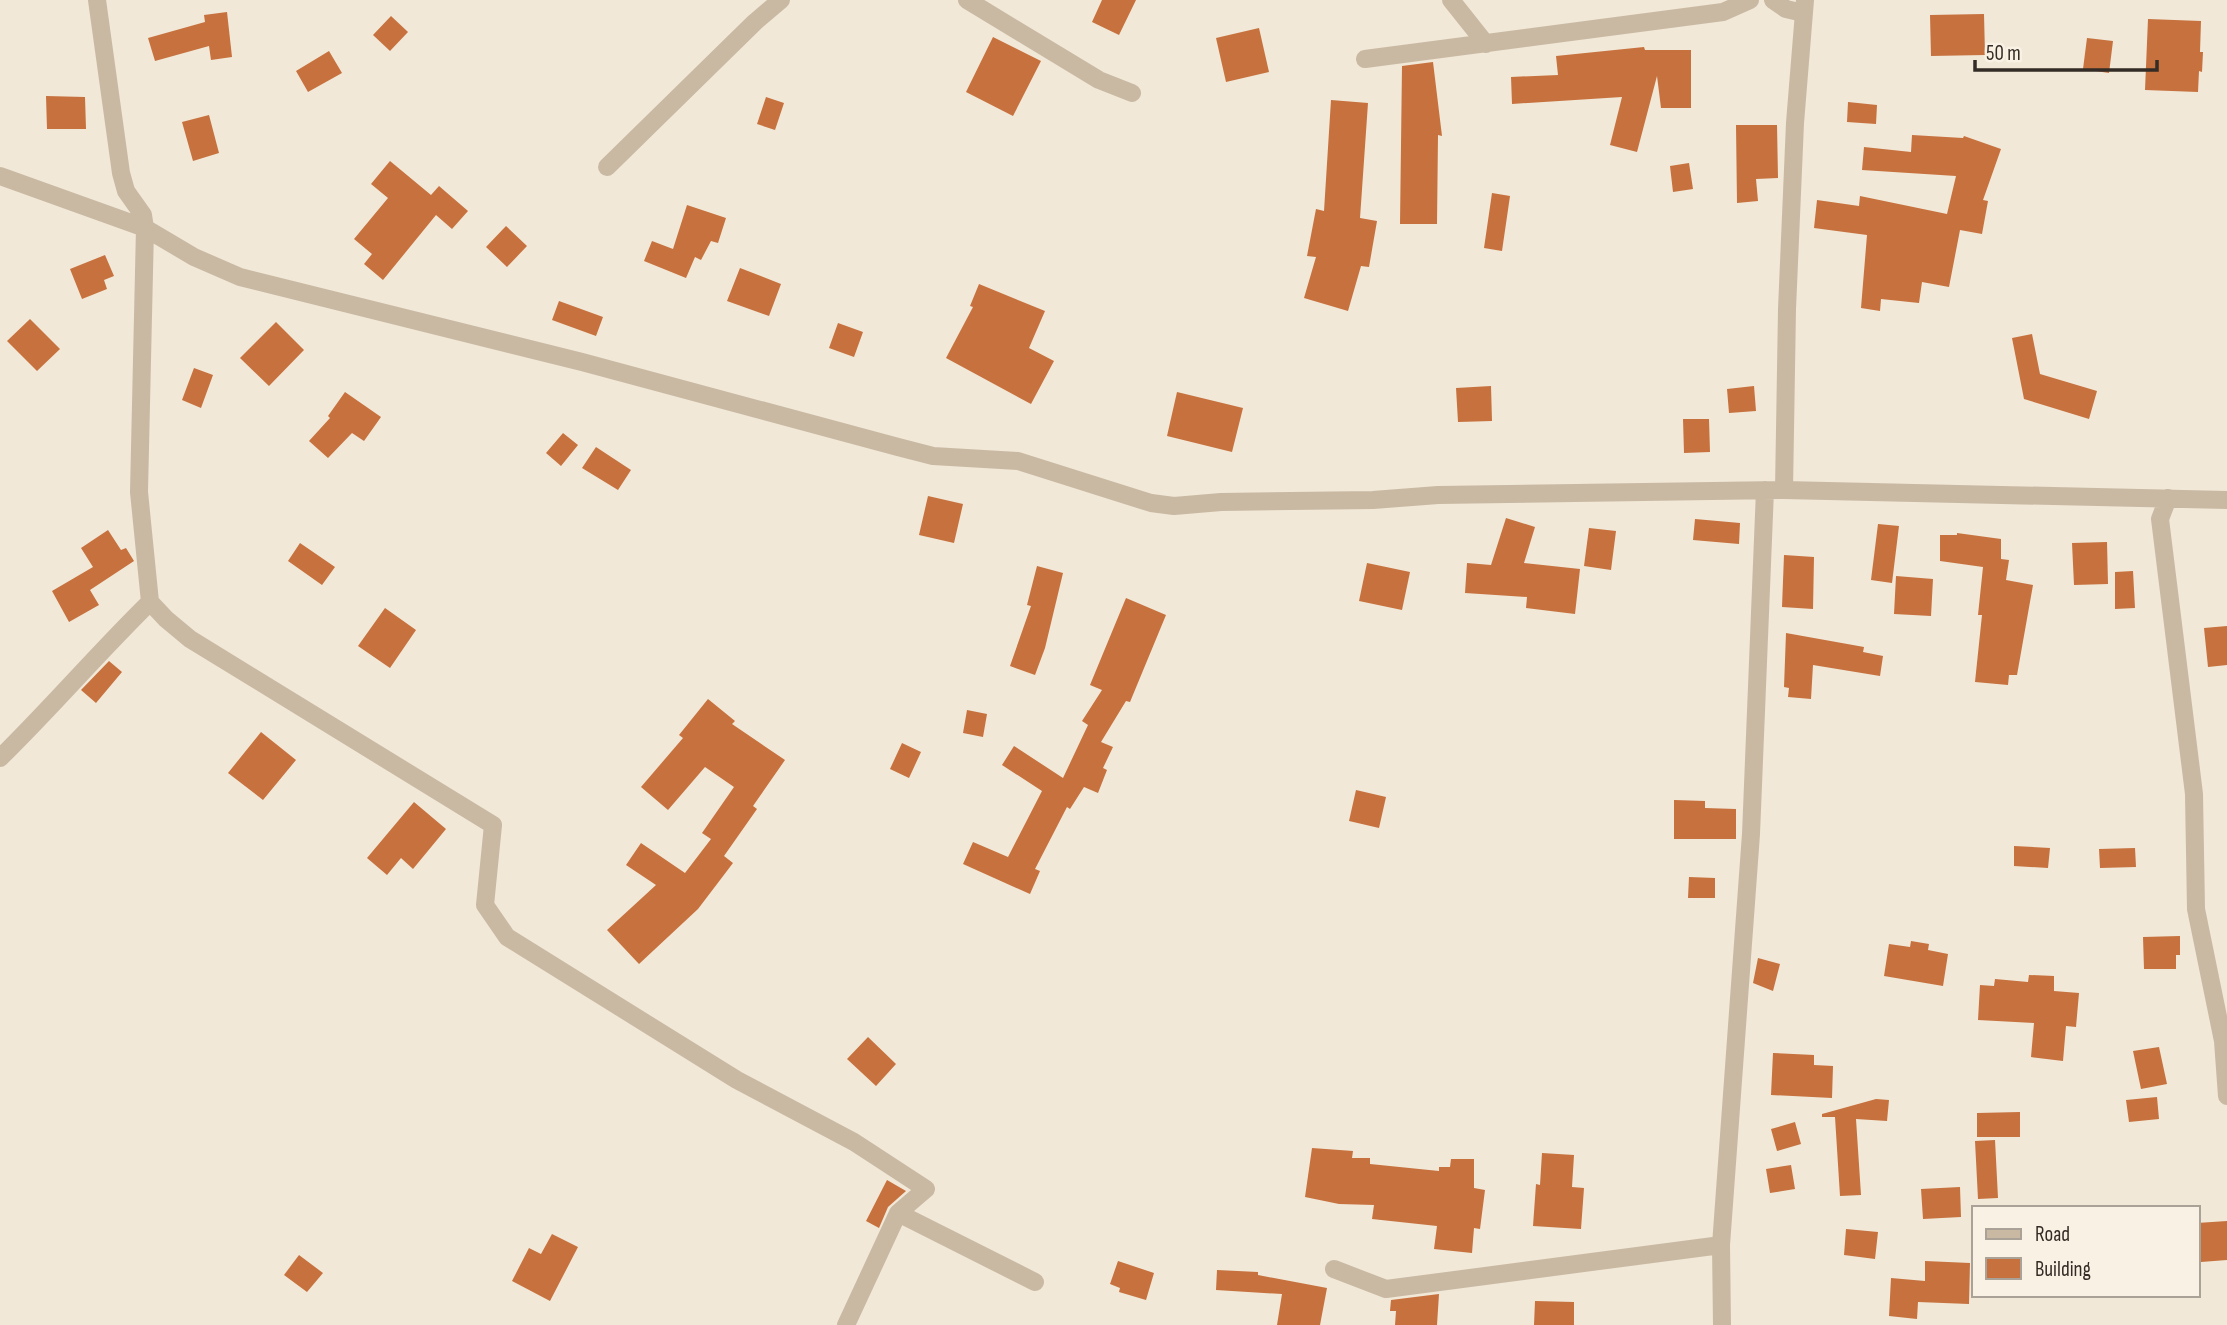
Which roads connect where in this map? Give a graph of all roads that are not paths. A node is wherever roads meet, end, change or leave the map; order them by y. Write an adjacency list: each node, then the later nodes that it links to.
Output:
1 (97, 0): 13 (street)
2 (781, 0): 11 (street)
3 (967, 0): 10 (street)
4 (1451, 0): 8 (street)
5 (1752, 0): 6 (street); 8 (street)
6 (1775, 1): 7 (street)
7 (1804, 7): 15 (street)
8 (1486, 44): 9 (street)
9 (1365, 59)
10 (1132, 93)
11 (607, 167)
12 (0, 176): 13 (street)
13 (145, 228): 14 (street); 18 (street)
14 (1765, 490): 15 (street); 22 (street)
15 (1784, 490): 16 (street)
16 (2168, 498): 17 (street); 20 (street)
17 (2227, 500)
18 (150, 602): 19 (street); 21 (street)
19 (0, 758)
20 (2227, 1096)
21 (898, 1213): 24 (street); 25 (street)
22 (1721, 1245): 23 (street); 26 (street)
23 (1334, 1269)
24 (1035, 1282)
25 (846, 1325)
26 (1722, 1325)

